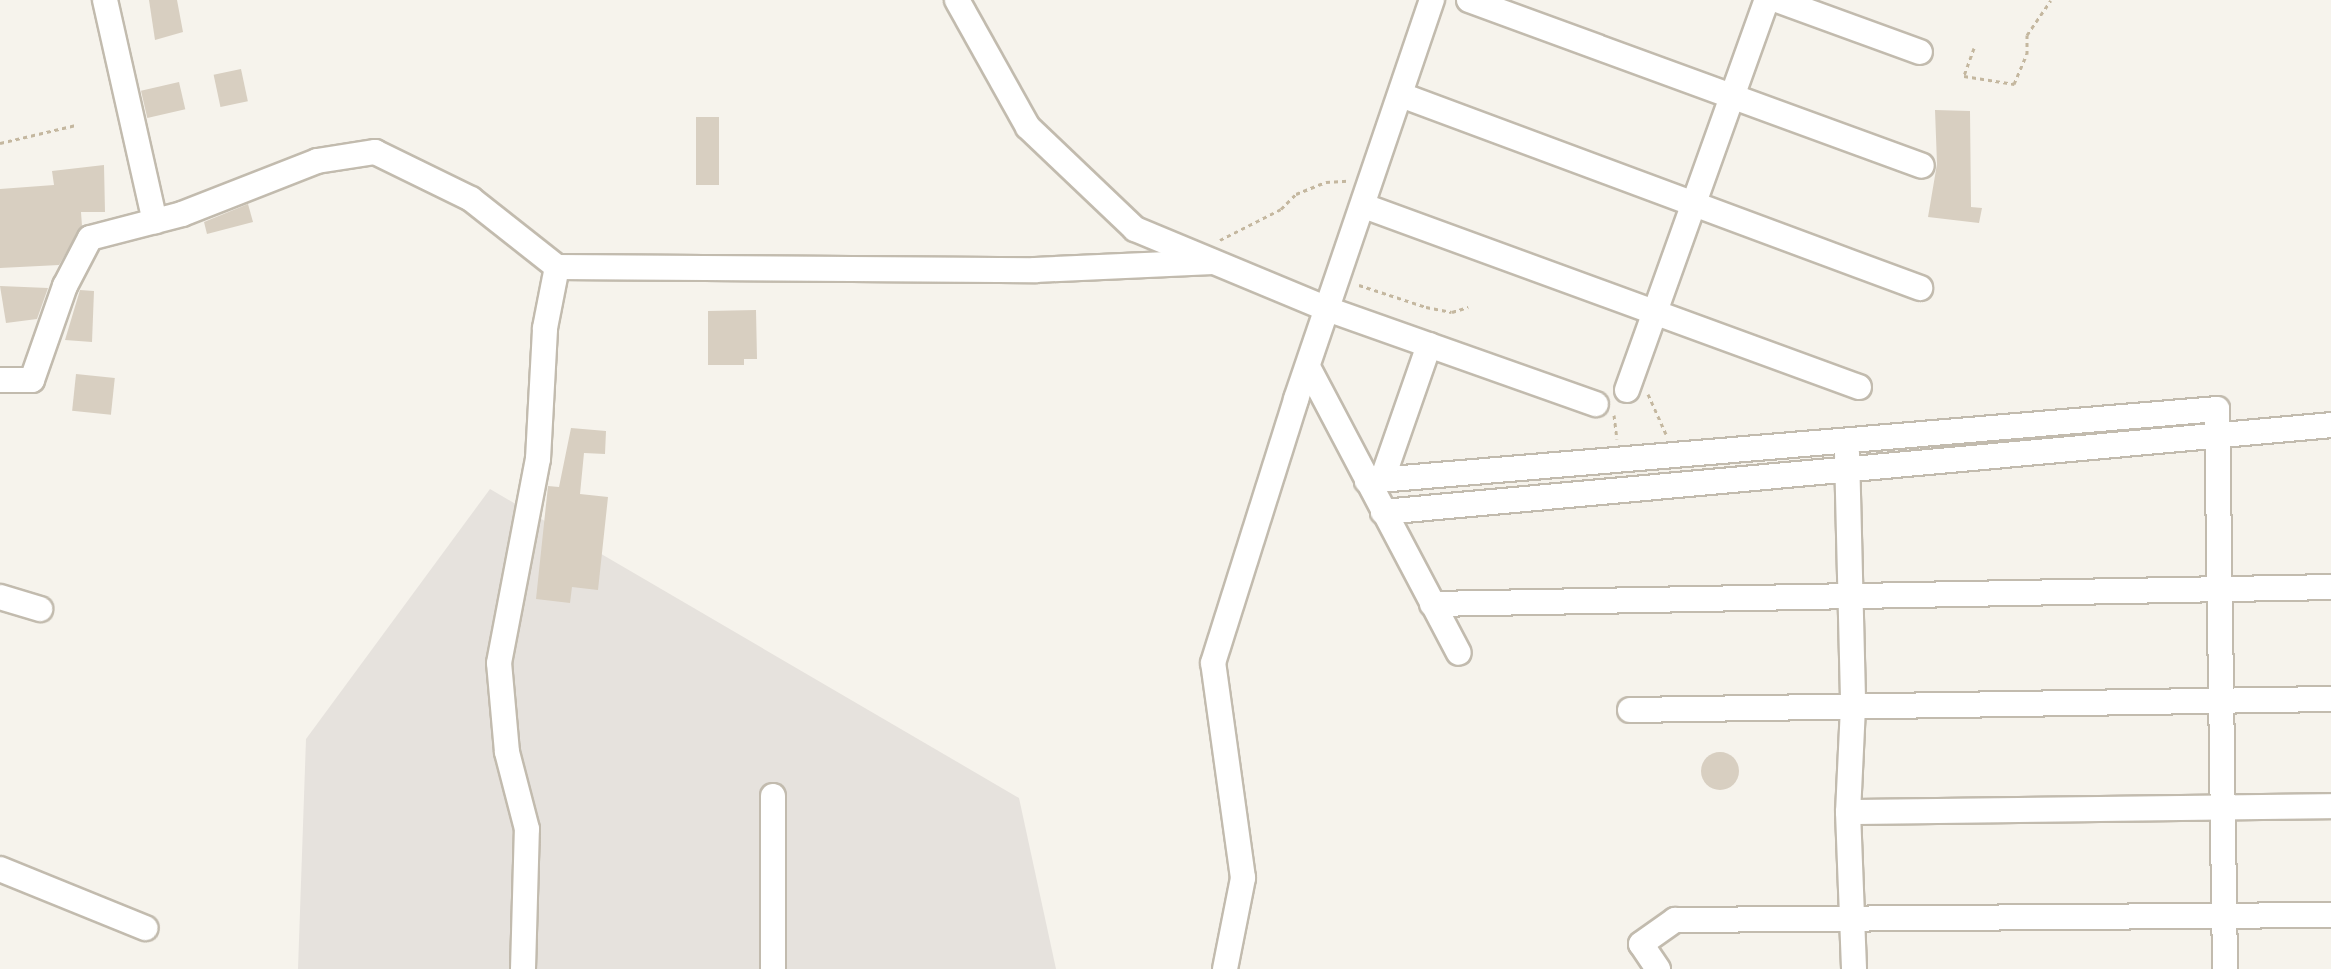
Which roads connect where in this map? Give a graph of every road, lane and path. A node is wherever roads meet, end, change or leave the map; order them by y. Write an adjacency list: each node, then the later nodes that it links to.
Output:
1 (105, 0): 17 (street)
2 (957, 0): 18 (street)
3 (1432, 0): 10 (street)
4 (1469, 0): 11 (street)
5 (1767, 0): 11 (street)
6 (1777, 0): 9 (street)
7 (2051, 0): 8 (path)
8 (1974, 48)
9 (1920, 52)
10 (1401, 95): 15 (street); 16 (street)
11 (1732, 96): 14 (street); 16 (street)
12 (76, 125): 13 (path)
13 (0, 143)
14 (1922, 166)
15 (1367, 199): 18 (path); 20 (street); 24 (street)
16 (1693, 205): 21 (street); 24 (street)
17 (155, 221): 19 (street); 27 (street)
18 (1203, 258): 19 (street); 23 (street)
19 (557, 267): 59 (street)
20 (1341, 278): 22 (path); 23 (street)
21 (1920, 288)
22 (1468, 307)
23 (1330, 310): 25 (street); 26 (street)
24 (1654, 315): 28 (street); 29 (street)
25 (1429, 345): 30 (street); 37 (street)
26 (1308, 367): 37 (street); 61 (street)
27 (0, 380)
28 (1630, 382): 34 (path); 35 (path)
29 (1859, 387)
30 (1596, 404)
31 (2331, 425): 32 (street)
32 (2217, 437): 33 (street); 36 (street); 39 (street)
33 (1847, 438): 34 (street); 36 (street)
34 (1679, 454): 35 (street)
35 (1620, 459): 37 (street)
36 (1848, 467): 38 (street); 41 (street)
37 (1374, 481): 38 (street)
38 (1383, 512): 43 (street)
39 (2219, 586): 40 (street); 41 (street); 47 (street)
40 (2331, 587)
41 (1850, 595): 43 (street); 48 (street)
42 (0, 597): 44 (street)
43 (1432, 604): 45 (street)
44 (40, 609)
45 (1459, 653)
46 (2331, 699): 47 (street)
47 (2221, 701): 48 (street); 52 (street)
48 (1853, 707): 49 (street); 53 (street)
49 (1630, 710)
50 (773, 796): 60 (street)
51 (2331, 806): 52 (street)
52 (2223, 807): 53 (street); 56 (street)
53 (1848, 812): 57 (street)
54 (0, 869): 58 (street)
55 (2331, 915): 56 (street)
56 (2224, 917): 57 (street); 64 (street)
57 (1854, 921): 62 (street); 63 (street)
58 (145, 928)
59 (523, 969)
60 (773, 969)
61 (1225, 969)
62 (1658, 969)
63 (1854, 969)
64 (2225, 969)

